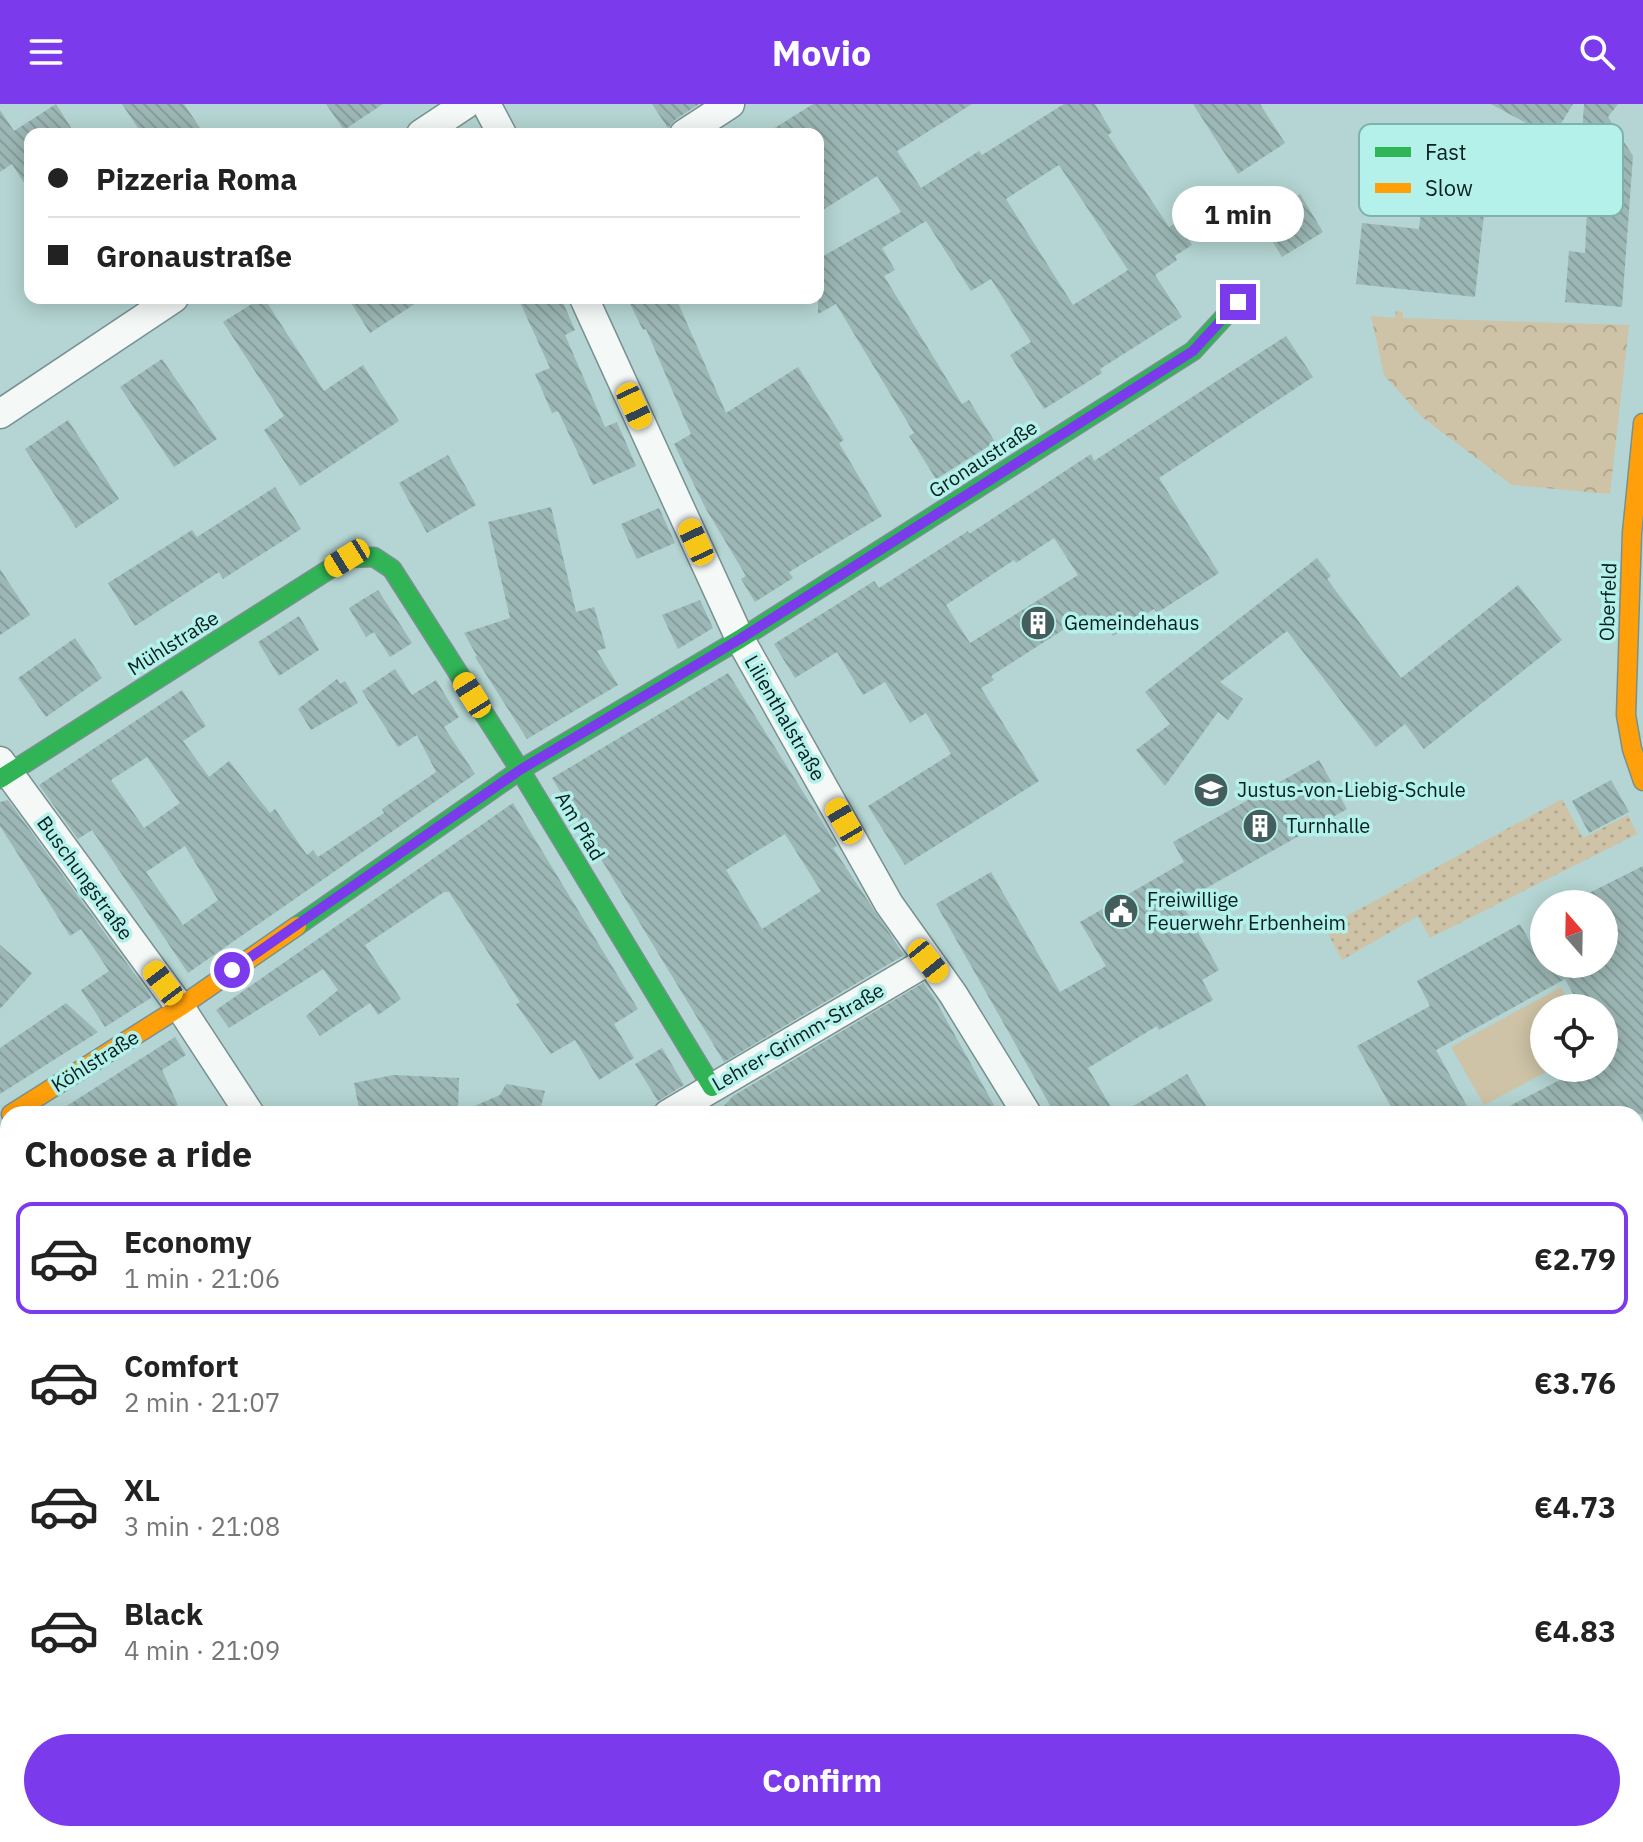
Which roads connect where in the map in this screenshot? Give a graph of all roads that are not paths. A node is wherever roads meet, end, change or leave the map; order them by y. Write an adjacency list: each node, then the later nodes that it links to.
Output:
1 (466, 104): 4 (street)
2 (486, 104): 5 (street)
3 (730, 104): 6 (street)
4 (430, 128)
5 (499, 128)
6 (693, 128)
7 (1238, 302): 13 (street, Gronaustraße)
8 (165, 304): 10 (street)
9 (587, 304): 13 (street, Lilienthalstraße)
10 (0, 414)
11 (1643, 423): 16 (street, Oberfeld)
12 (374, 557): 14 (street, Am Pfad); 15 (street, Mühlstraße)
13 (740, 639): 14 (street, Köhlstraße); 17 (street, Lilienthalstraße)
14 (520, 770): 18 (street, Köhlstraße); 19 (street, Am Pfad)
15 (3, 771): 18 (street, Buschungstraße)
16 (1643, 781)
17 (928, 961): 19 (street, Lehrer-Grimm-Straße); 23 (street, Lilienthalstraße)
18 (180, 1007): 20 (street, Köhlstraße); 21 (street, Buschungstraße)
19 (712, 1087): 22 (street, Lehrer-Grimm-Straße)
20 (24, 1106)
21 (245, 1106)
22 (681, 1106)
23 (1022, 1106)

